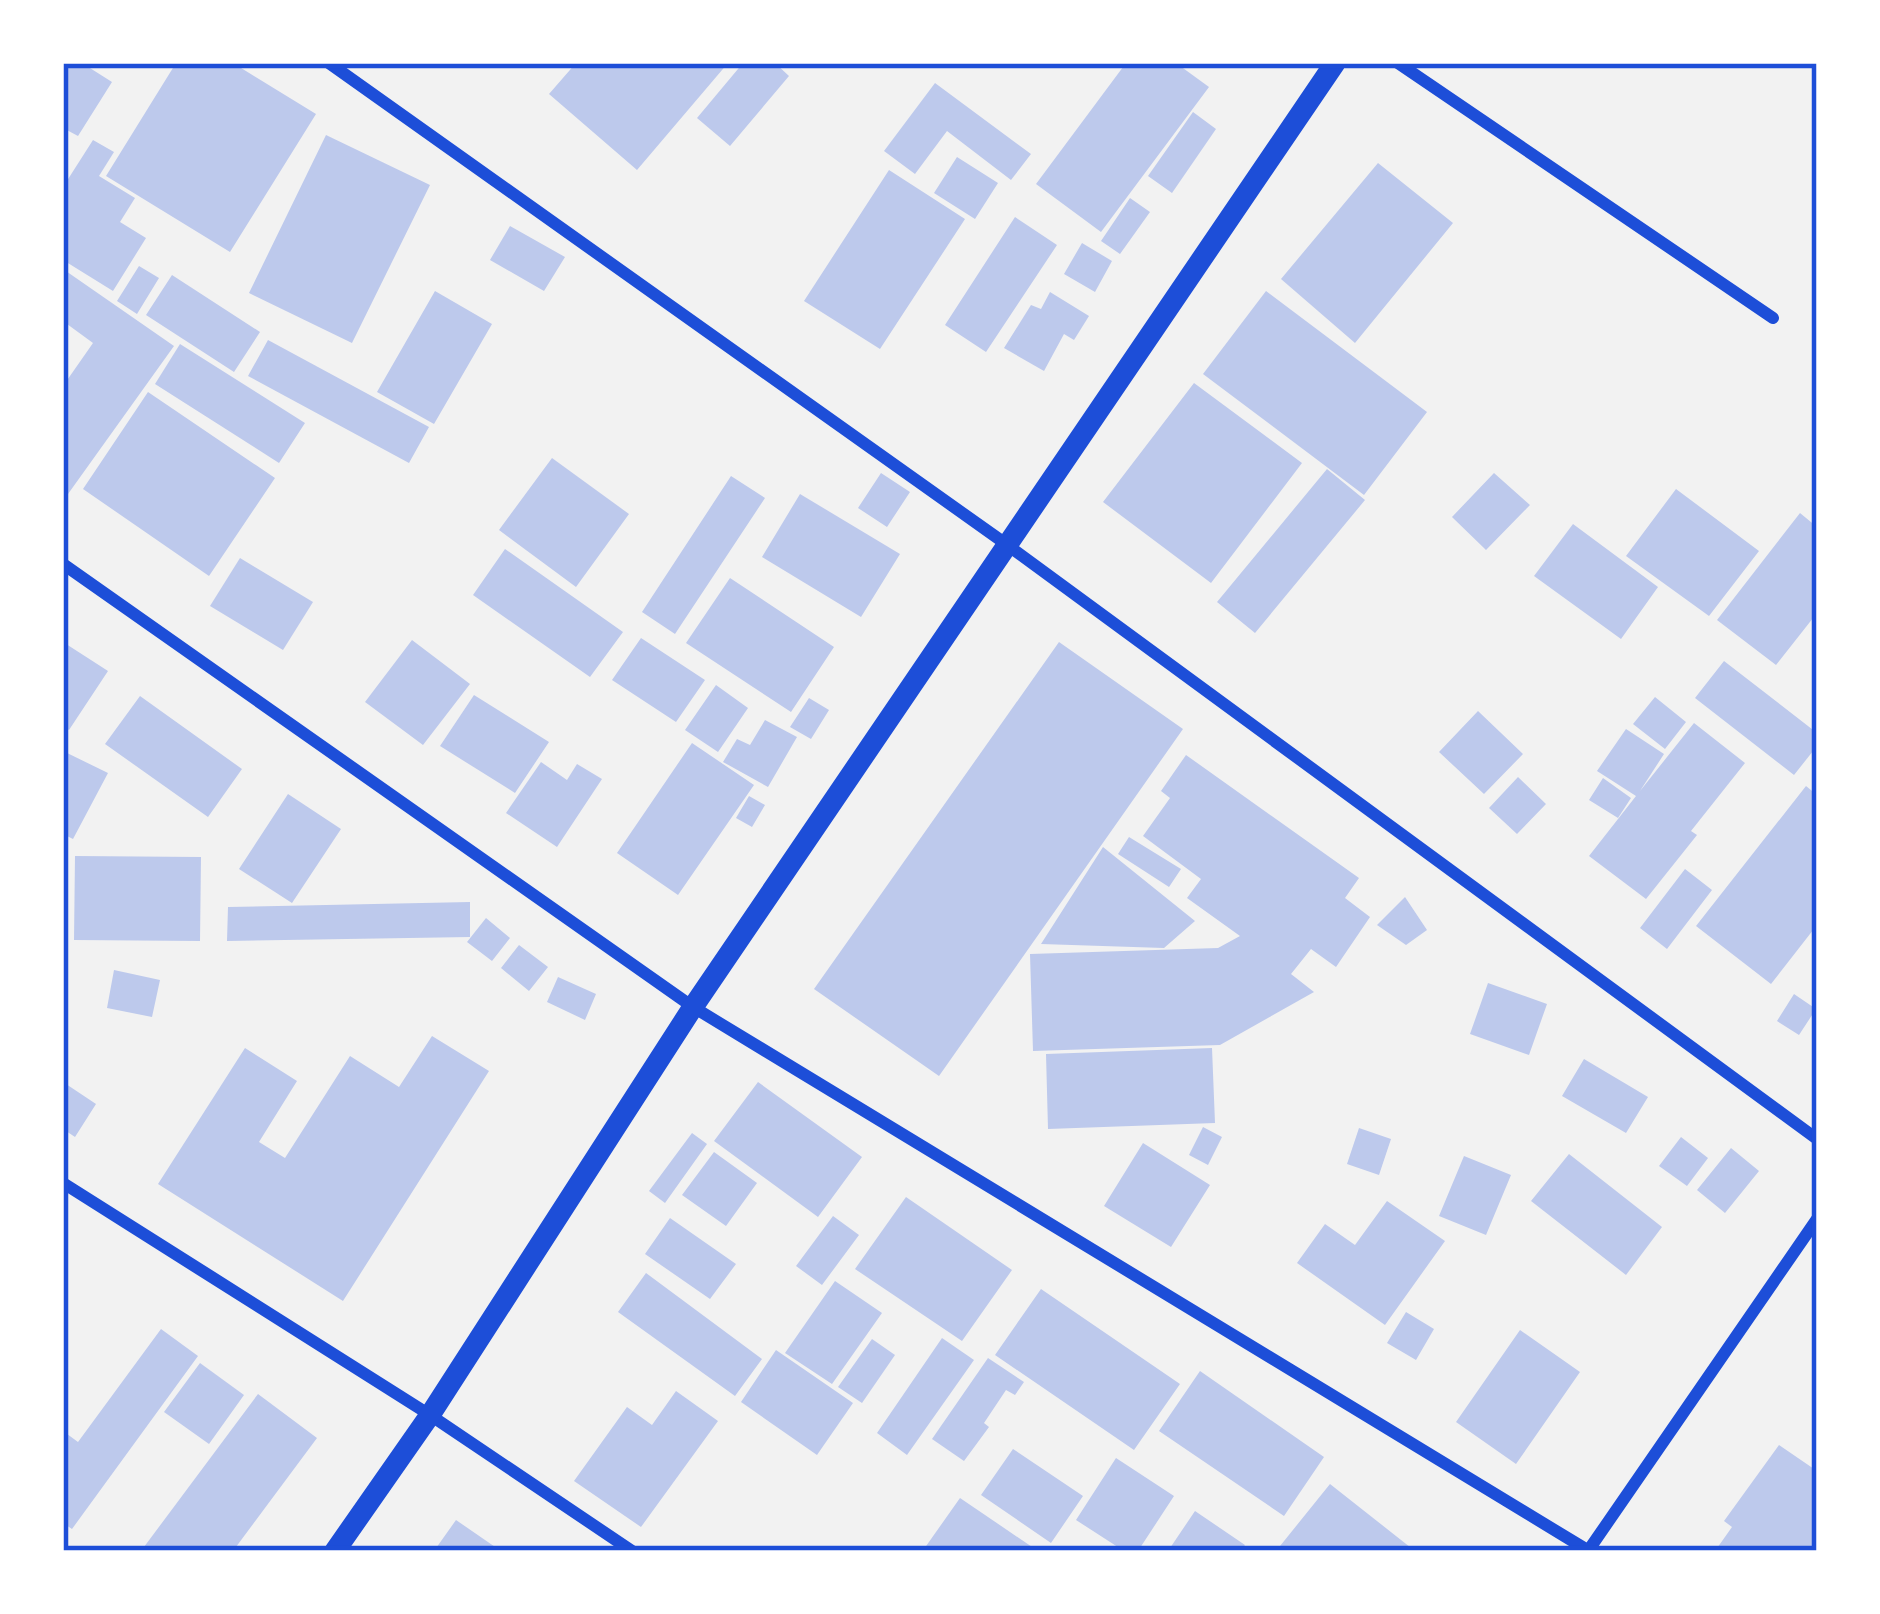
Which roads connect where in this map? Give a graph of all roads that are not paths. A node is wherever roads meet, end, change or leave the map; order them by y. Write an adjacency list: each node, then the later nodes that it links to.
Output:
1 (328, 63): 5 (street)
2 (1335, 63): 5 (street)
3 (1397, 63): 4 (street)
4 (1773, 318)
5 (1006, 544): 7 (street); 8 (street)
6 (63, 564): 7 (street)
7 (693, 1007): 11 (street); 14 (street)
8 (1817, 1139)
9 (63, 1183): 11 (street)
10 (1817, 1219): 14 (street)
11 (430, 1415): 12 (street); 13 (street)
12 (335, 1551)
13 (632, 1551)
14 (1588, 1551)

